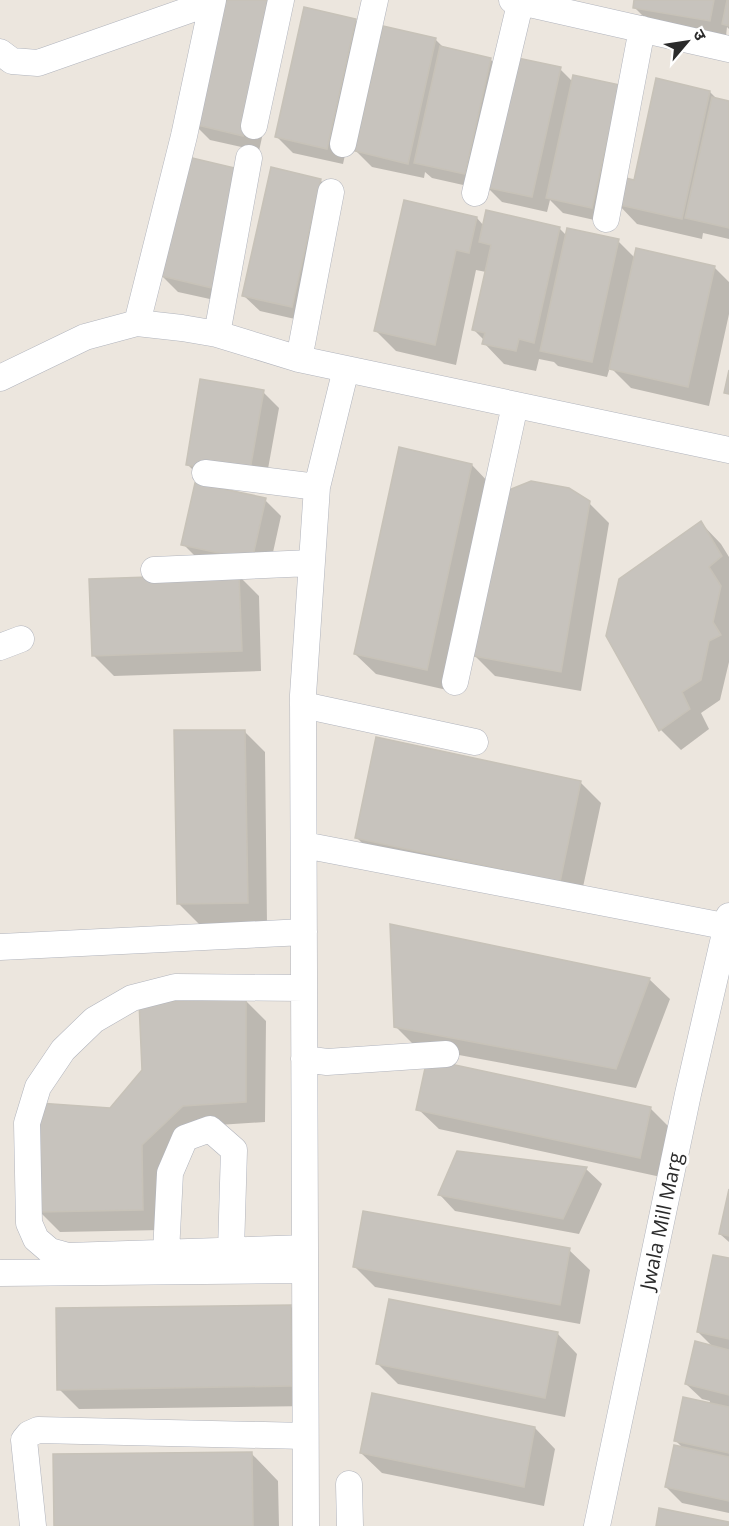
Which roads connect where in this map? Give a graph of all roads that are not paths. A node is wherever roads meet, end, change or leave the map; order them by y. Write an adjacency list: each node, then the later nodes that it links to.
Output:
1 (281, 0): 9 (street)
2 (375, 0): 10 (street)
3 (212, 1): 8 (street); 15 (street)
4 (518, 1): 5 (street); 13 (street)
5 (585, 8): 6 (street)
6 (642, 28): 7 (street); 14 (street)
7 (729, 49)
8 (0, 52)
9 (254, 126)
10 (343, 144)
11 (249, 158): 16 (street)
12 (331, 192): 17 (street)
13 (474, 193)
14 (606, 219)
15 (136, 323): 16 (street); 19 (street)
16 (217, 334): 17 (street)
17 (299, 359): 18 (street)
18 (346, 369): 20 (street); 23 (street)
19 (0, 378)
20 (515, 405): 21 (street); 26 (street)
21 (729, 450)
22 (206, 473): 23 (street)
23 (317, 487): 24 (street)
24 (311, 563): 25 (street); 27 (street)
25 (154, 570)
26 (455, 682)
27 (303, 705): 28 (street); 29 (street)
28 (475, 742)
29 (304, 845): 30 (street); 31 (street)
30 (728, 924): 45 (street, Jwala Mill Marg)
31 (304, 932): 32 (street); 33 (street)
32 (0, 947)
33 (304, 988): 35 (street); 37 (street)
34 (446, 1054): 35 (street)
35 (304, 1059): 38 (street)
36 (231, 1250): 37 (street); 37 (street); 38 (street)
37 (166, 1253)
38 (305, 1259): 39 (street); 40 (street)
39 (0, 1273)
40 (305, 1436): 42 (street); 43 (street)
41 (349, 1484): 44 (street)
42 (33, 1526)
43 (306, 1526)
44 (350, 1526)
45 (597, 1526)

